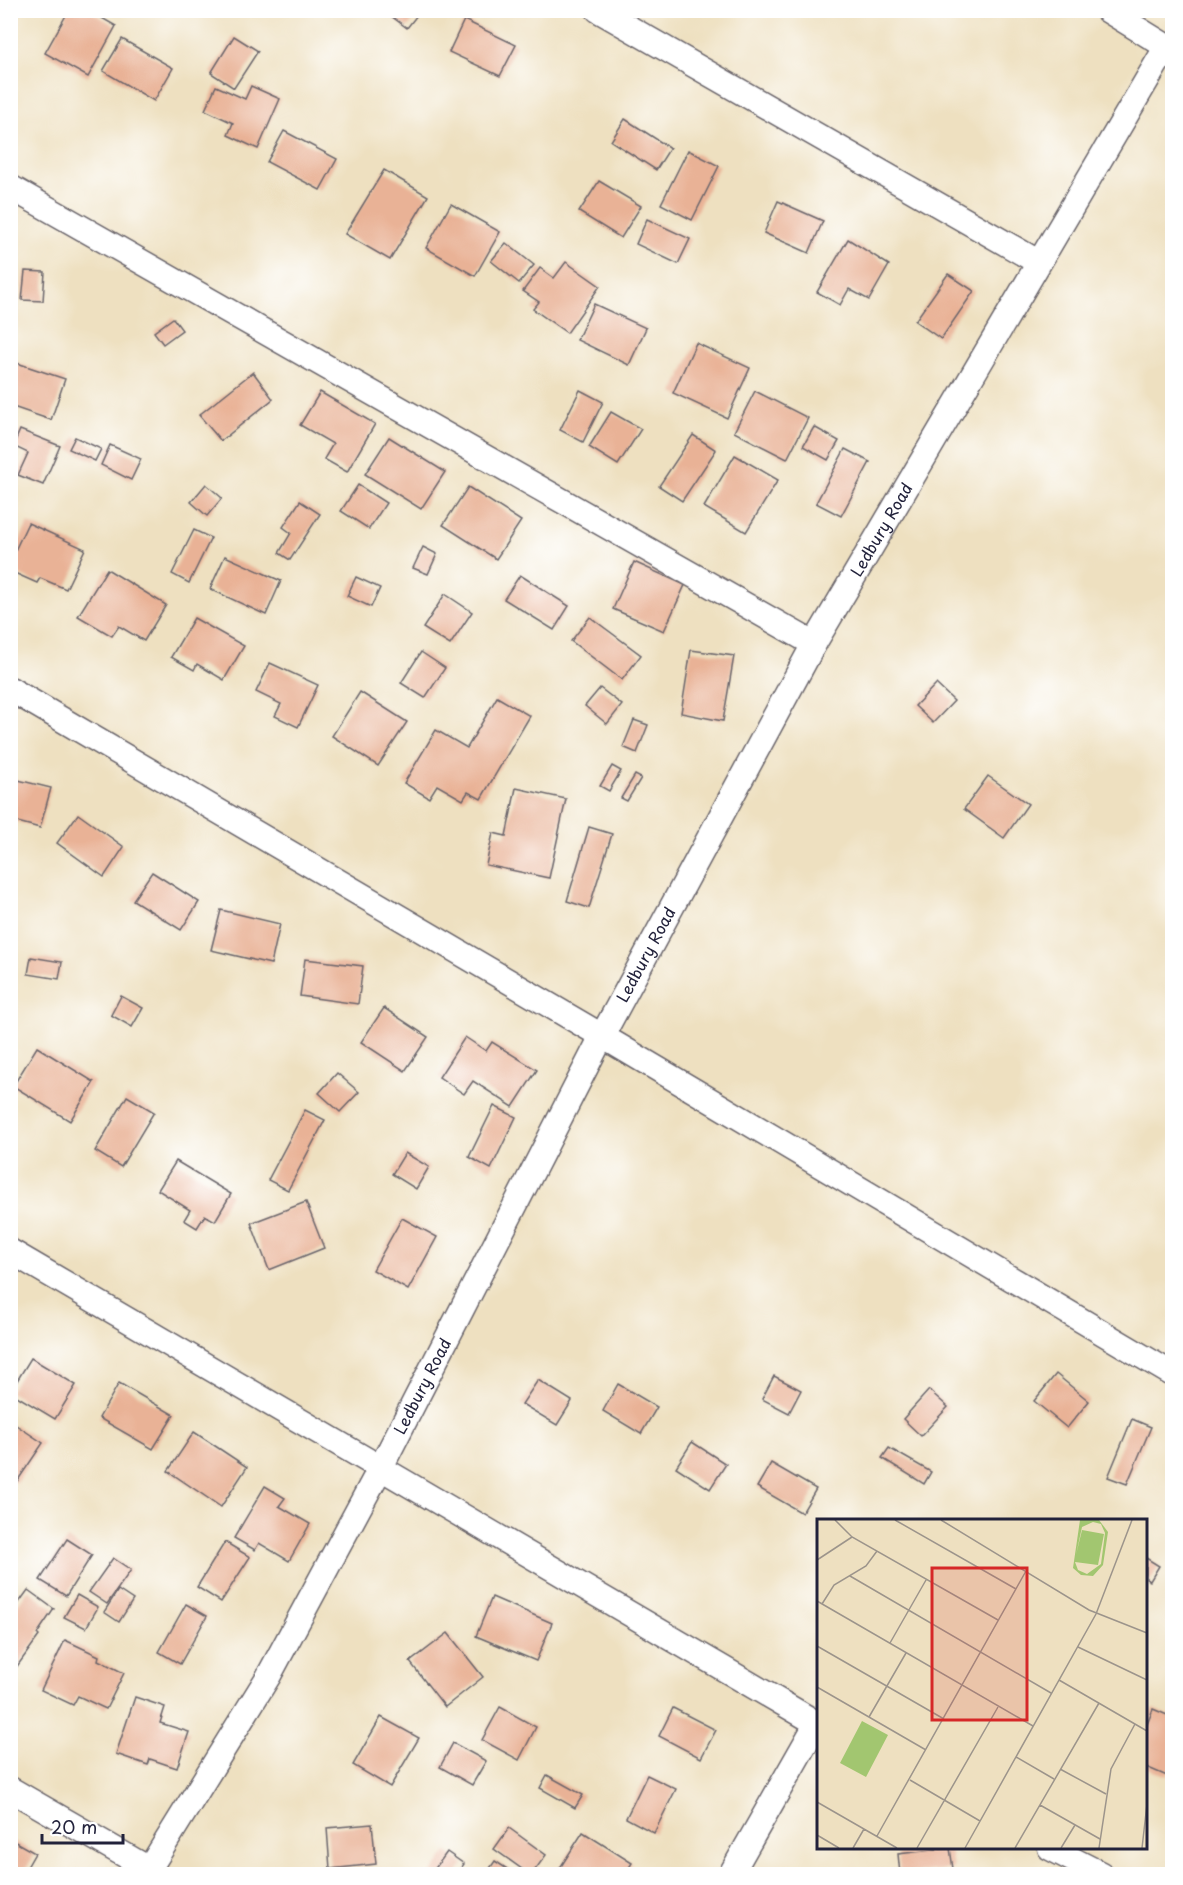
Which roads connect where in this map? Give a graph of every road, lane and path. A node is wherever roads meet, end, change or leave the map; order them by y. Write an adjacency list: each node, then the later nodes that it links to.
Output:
1 (598, 10): 5 (street)
2 (1107, 10): 3 (street)
3 (1170, 48): 5 (street, Ledbury Road)
4 (10, 187): 6 (street)
5 (1038, 262): 6 (street, Ledbury Road)
6 (814, 644): 8 (street, Ledbury Road)
7 (10, 689): 8 (street)
8 (602, 1036): 10 (street); 11 (street, Ledbury Road)
9 (10, 1251): 11 (street)
10 (1173, 1374)
11 (381, 1467): 12 (street); 16 (street, Ledbury Road)
12 (817, 1723)
13 (817, 1726): 17 (street)
14 (10, 1789): 16 (street)
15 (1052, 1849): 18 (street)
16 (147, 1872)
17 (731, 1875)
18 (1101, 1875)

